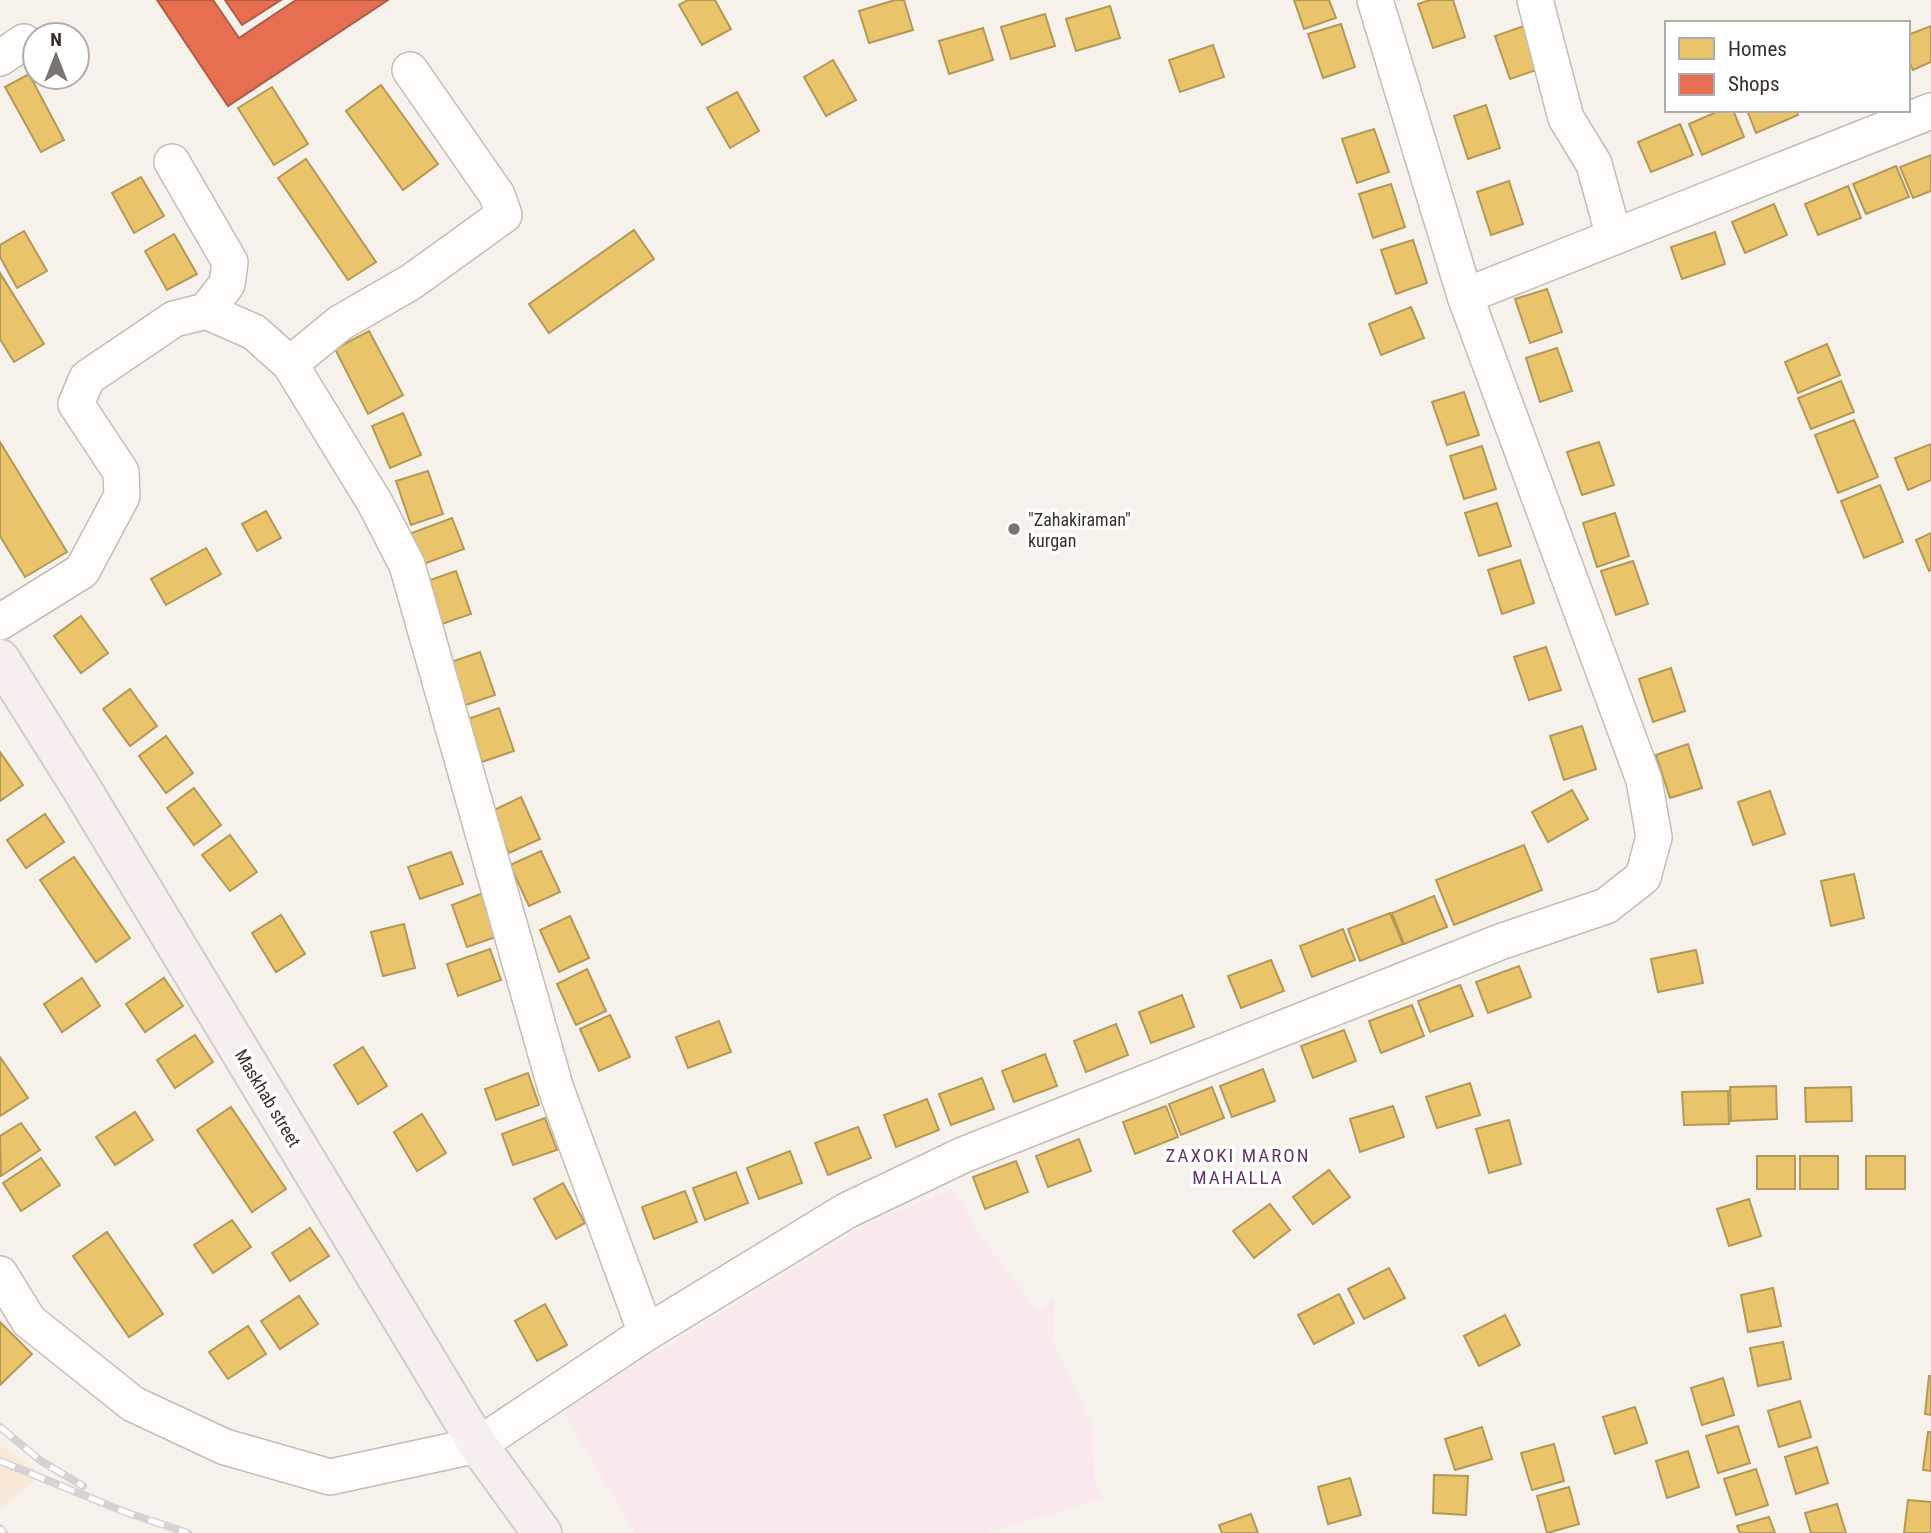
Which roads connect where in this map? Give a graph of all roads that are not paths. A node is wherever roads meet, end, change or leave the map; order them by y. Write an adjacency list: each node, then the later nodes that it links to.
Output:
1 (1375, 0): 7 (street)
2 (1535, 0): 6 (street)
3 (410, 70): 9 (street)
4 (1931, 111): 6 (street)
5 (172, 162): 8 (street)
6 (1614, 237): 7 (street)
7 (1465, 296): 13 (street)
8 (206, 311): 9 (street); 10 (street)
9 (290, 364): 13 (street)
10 (0, 622)
11 (0, 659): 14 (main road, Maskhab street)
12 (0, 1274): 14 (street)
13 (646, 1333): 14 (street)
14 (478, 1445): 15 (main road, Maskhab street)
15 (542, 1533)

